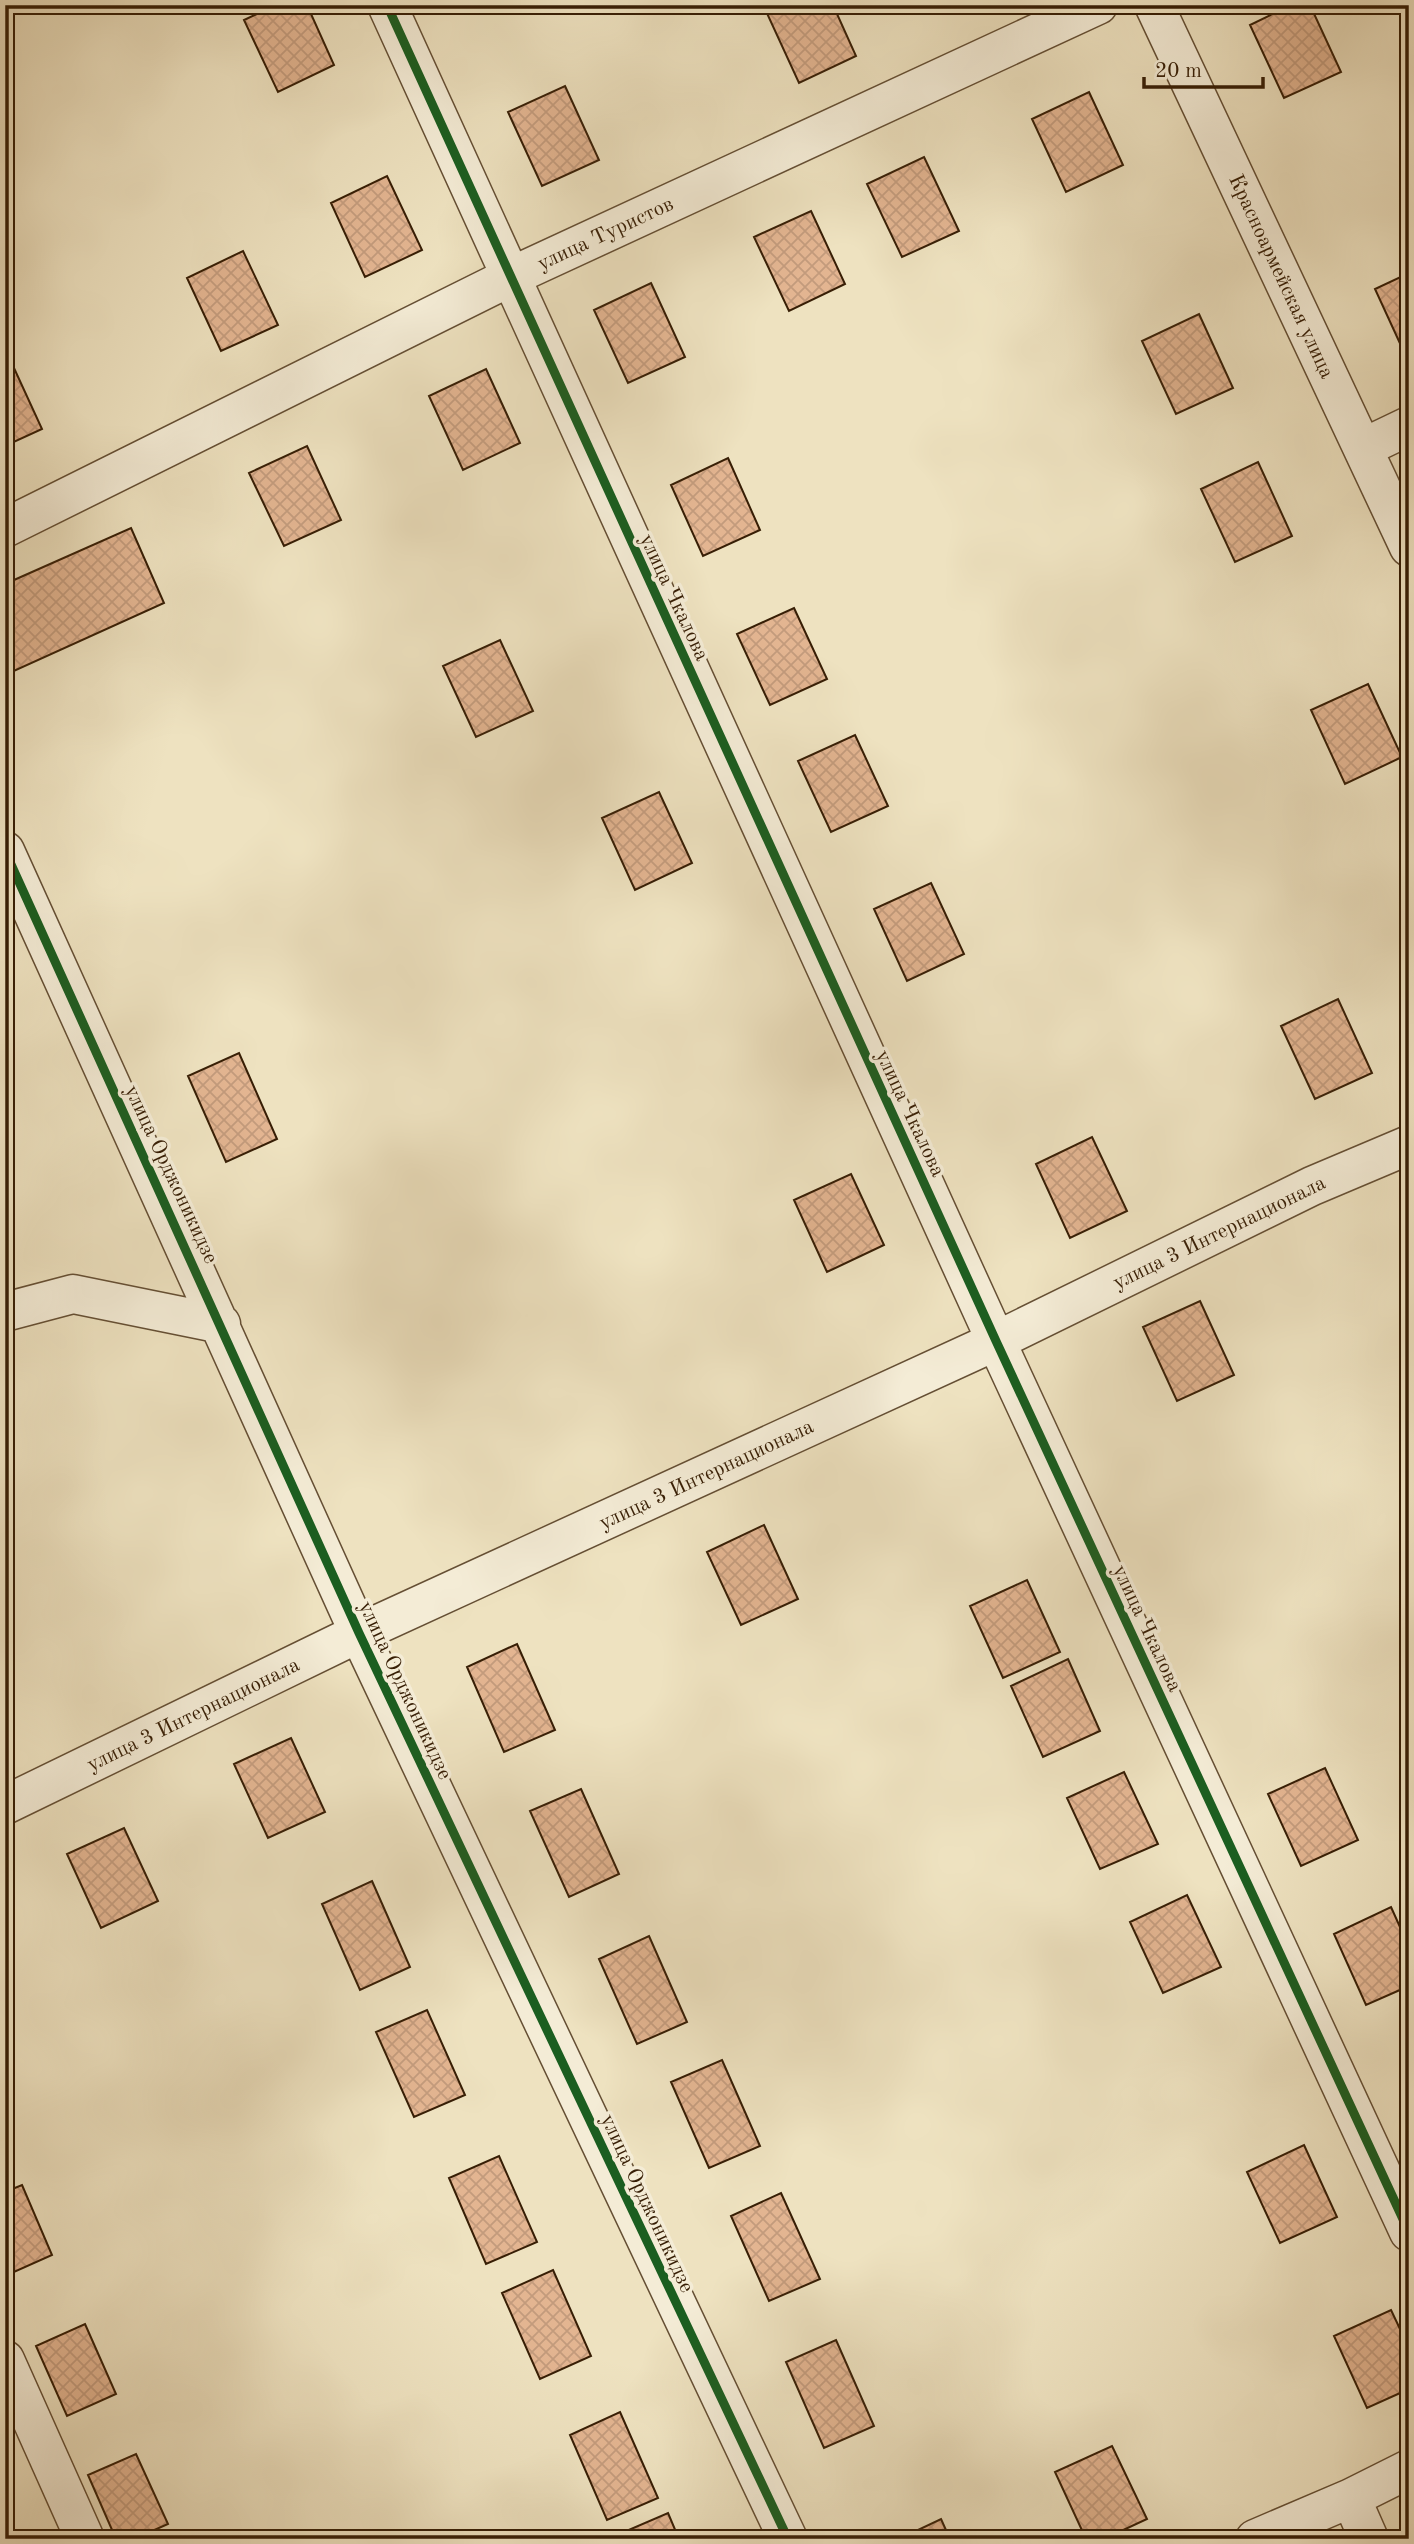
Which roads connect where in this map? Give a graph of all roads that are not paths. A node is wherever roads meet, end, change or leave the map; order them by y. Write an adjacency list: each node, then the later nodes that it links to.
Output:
1 (387, 5): 4 (street, улица Чкалова)
2 (1098, 5): 4 (street, улица Туристов)
3 (1154, 5): 6 (street, Красноармейская улица)
4 (510, 277): 7 (street, улица Туристов); 13 (street, улица Чкалова)
5 (1409, 426): 6 (street)
6 (1363, 448): 8 (street, Красноармейская улица)
7 (5, 528)
8 (1409, 547)
9 (5, 851): 12 (street, улица Орджоникидзе)
10 (1409, 1145): 13 (street, улица 3 Интернационала)
11 (5, 1312): 12 (street)
12 (221, 1324): 14 (street, улица Орджоникидзе)
13 (996, 1341): 14 (street, улица 3 Интернационала); 16 (street, улица Чкалова)
14 (359, 1633): 15 (street, улица 3 Интернационала); 21 (street, улица Орджоникидзе)
15 (5, 1805)
16 (1409, 2232)
17 (5, 2360): 20 (street)
18 (1409, 2469): 19 (street)
19 (1351, 2498): 22 (street); 23 (street)
20 (85, 2539)
21 (788, 2539)
22 (1255, 2539)
23 (1369, 2539)

